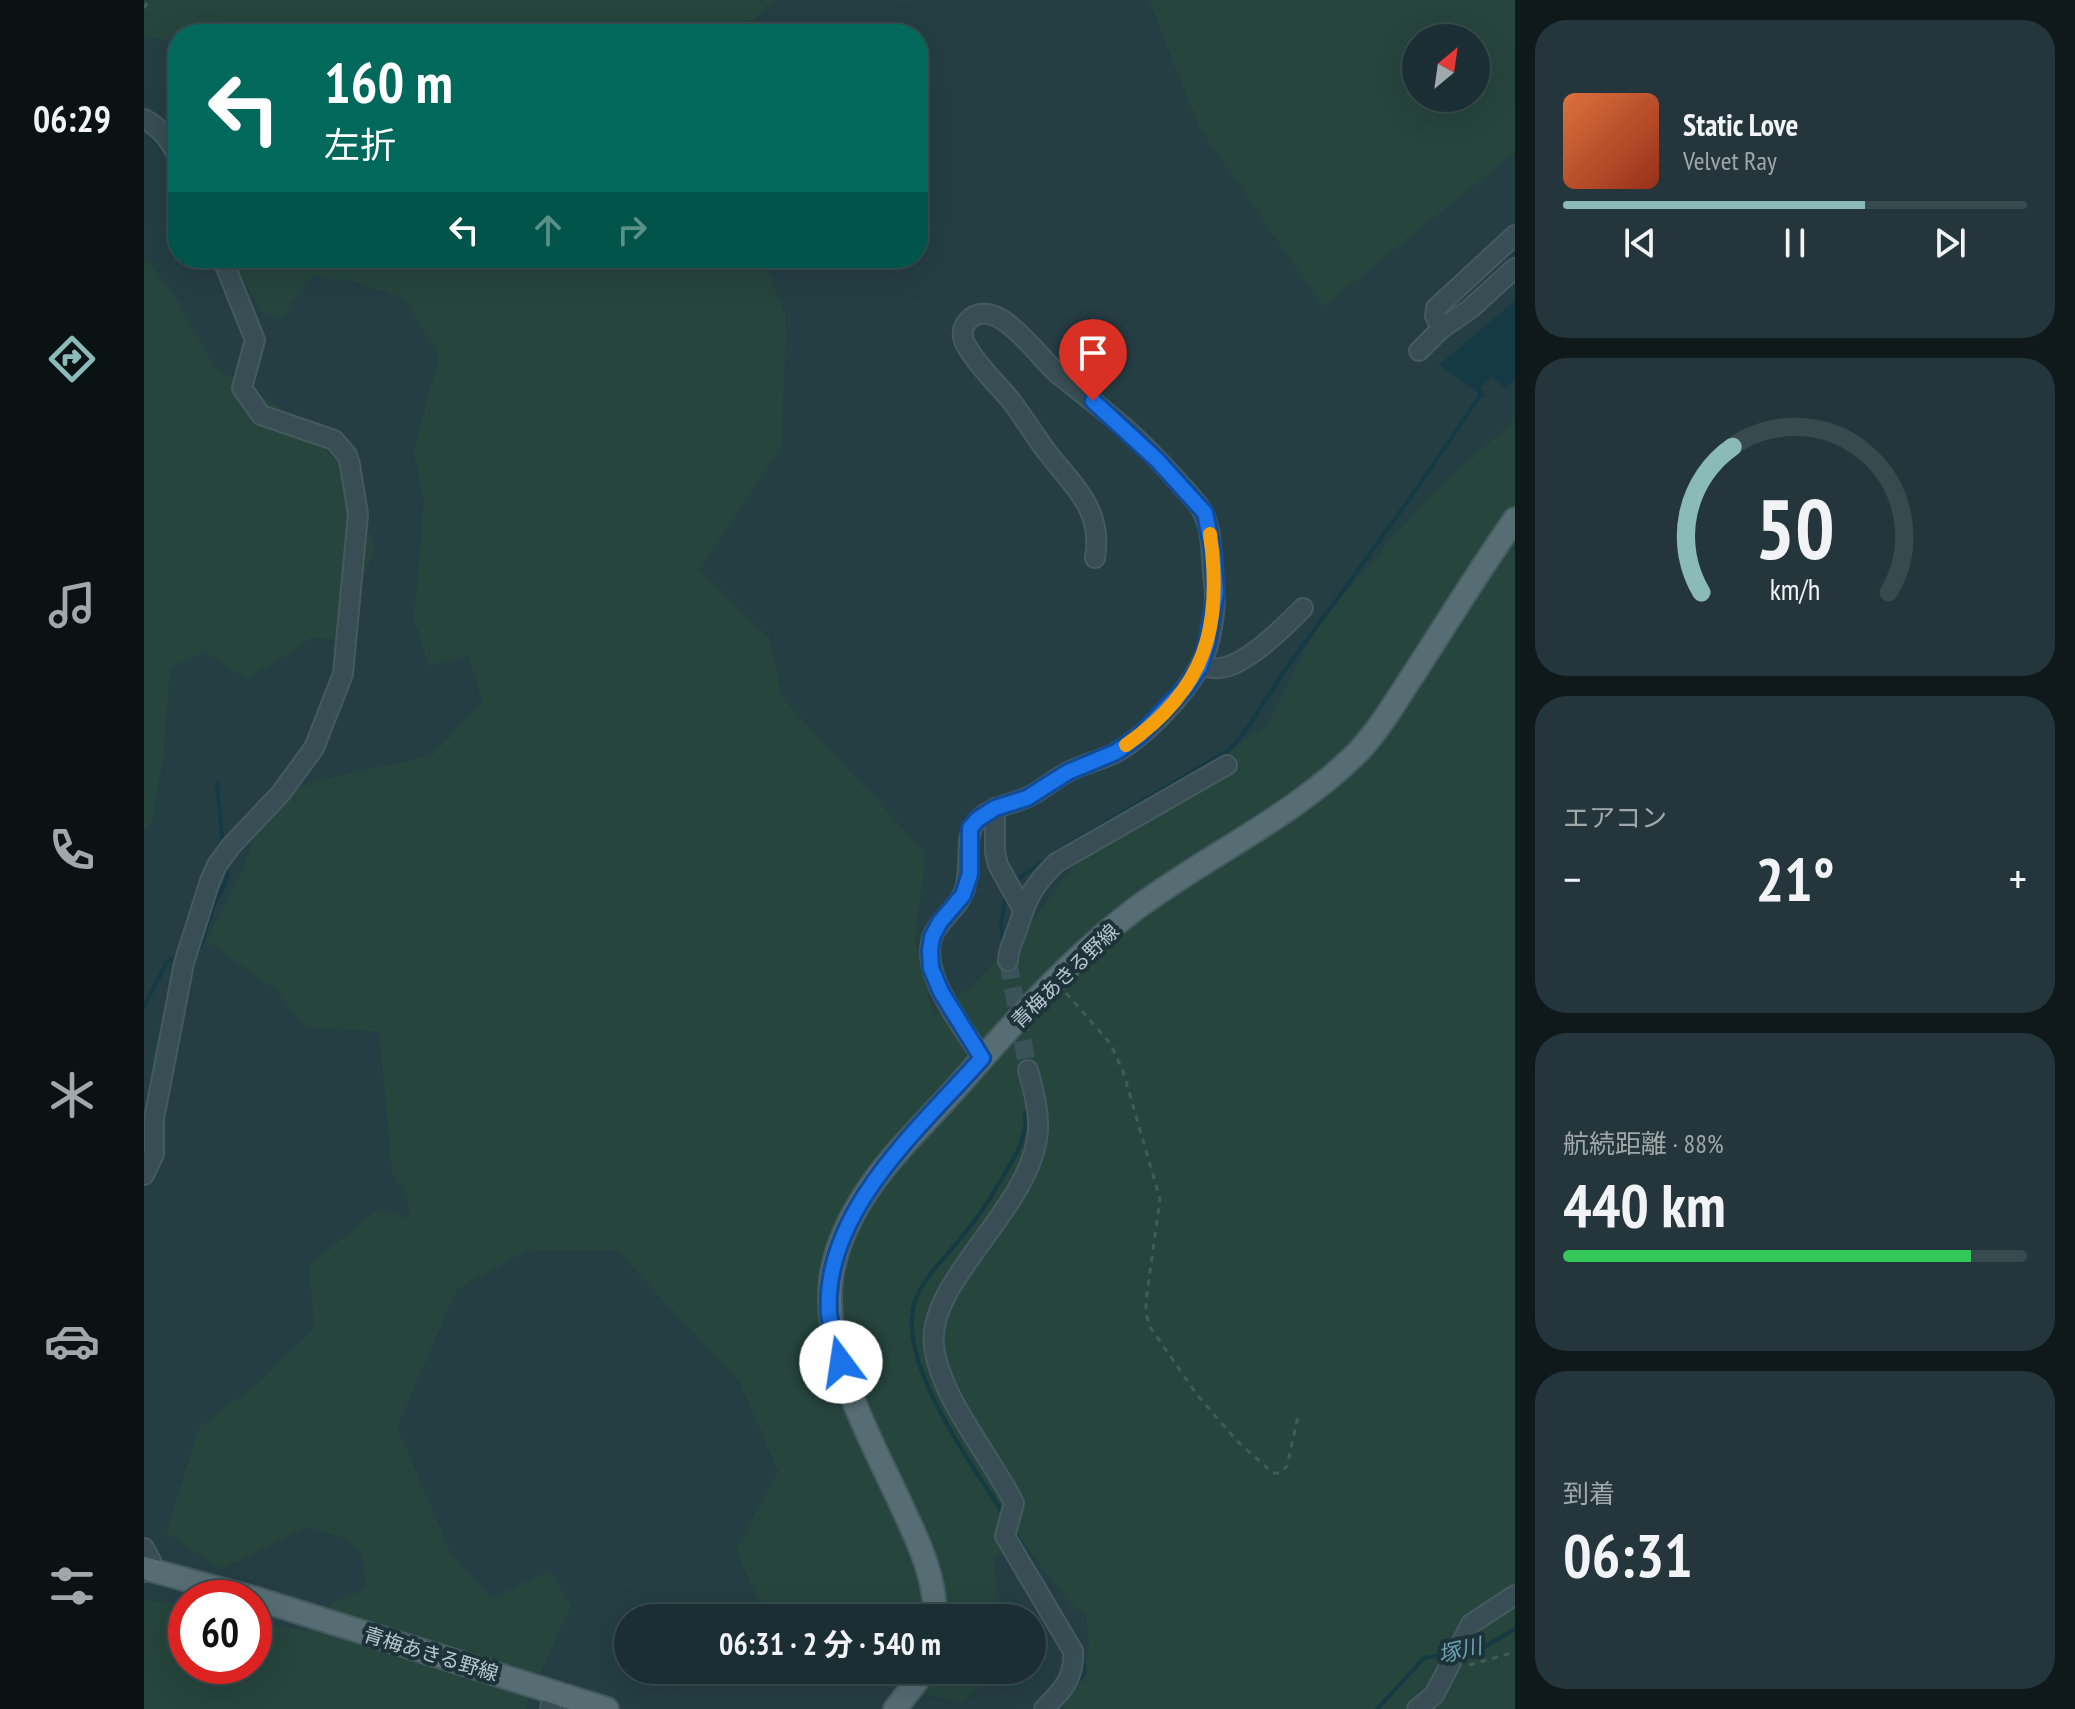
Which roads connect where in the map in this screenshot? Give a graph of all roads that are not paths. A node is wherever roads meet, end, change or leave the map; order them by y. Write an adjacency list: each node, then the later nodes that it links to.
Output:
1 (144, 119): 2 (street)
2 (168, 140)
3 (1515, 235): 6 (street)
4 (226, 268): 18 (street)
5 (1515, 268): 6 (street)
6 (1441, 329): 7 (street)
7 (1419, 351)
8 (1515, 519): 16 (main road, 青梅あきる野線)
9 (1095, 558): 11 (street)
10 (1303, 608): 11 (street)
11 (1200, 666): 13 (street)
12 (1227, 765): 14 (street)
13 (995, 808): 14 (street); 16 (street)
14 (1022, 908): 15 (street)
15 (1008, 961)
16 (982, 1058): 22 (main road, 青梅あきる野線)
17 (1028, 1070): 28 (street)
18 (144, 1175)
19 (146, 1564): 20 (main road, 青梅あきる野線)
20 (196, 1580)
21 (1515, 1595): 29 (street)
22 (934, 1604)
23 (272, 1605): 25 (main road, 青梅あきる野線)
24 (915, 1684): 27 (main road)
25 (552, 1701): 26 (main road, 青梅あきる野線)
26 (607, 1709)
27 (895, 1709)
28 (1044, 1709)
29 (1417, 1709)

